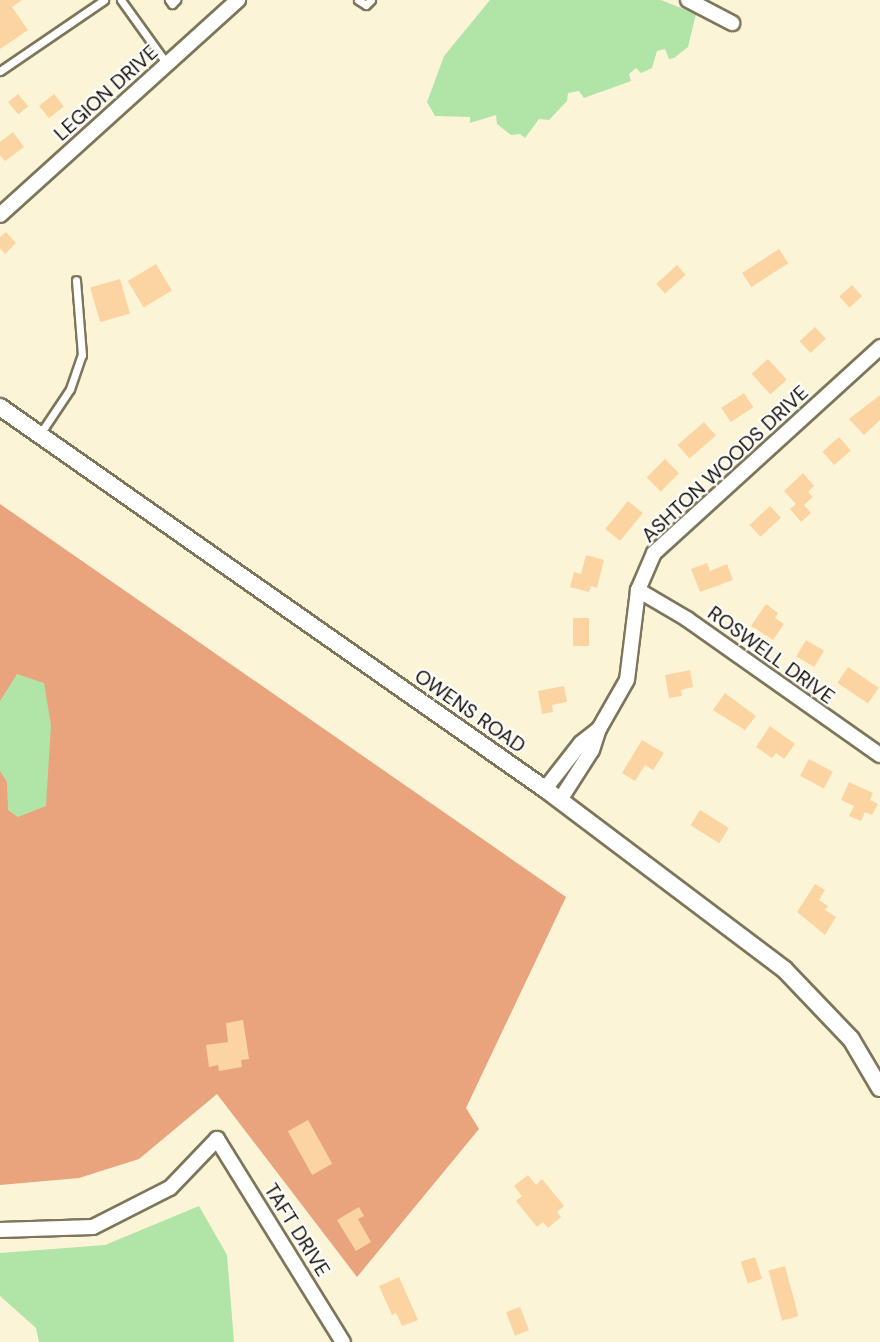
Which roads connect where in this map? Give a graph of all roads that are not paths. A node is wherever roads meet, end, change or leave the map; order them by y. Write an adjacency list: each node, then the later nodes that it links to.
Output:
1 (104, 0): 11 (lane)
2 (121, 0): 10 (lane)
3 (169, 0): 4 (lane)
4 (176, 0)
5 (238, 0): 10 (street, LEGION DRIVE)
6 (358, 0): 7 (lane)
7 (370, 0)
8 (688, 0): 9 (street)
9 (732, 23)
10 (167, 64): 12 (street, LEGION DRIVE)
11 (0, 71)
12 (0, 215)
13 (76, 280): 16 (lane)
14 (880, 347): 17 (street, ASHTON WOODS DRIVE)
15 (0, 407): 16 (street, OWENS ROAD)
16 (39, 434): 20 (street, OWENS ROAD)
17 (638, 590): 18 (street, ASHTON WOODS DRIVE); 19 (street, ROSWELL DRIVE)
18 (599, 729): 20 (street, ASHTON WOODS DRIVE); 21 (street, ASHTON WOODS DRIVE)
19 (880, 755)
20 (545, 789): 21 (street, OWENS ROAD)
21 (560, 800): 22 (street, OWENS ROAD)
22 (880, 1088)
23 (0, 1230): 24 (street, TAFT DRIVE)
24 (343, 1342)

